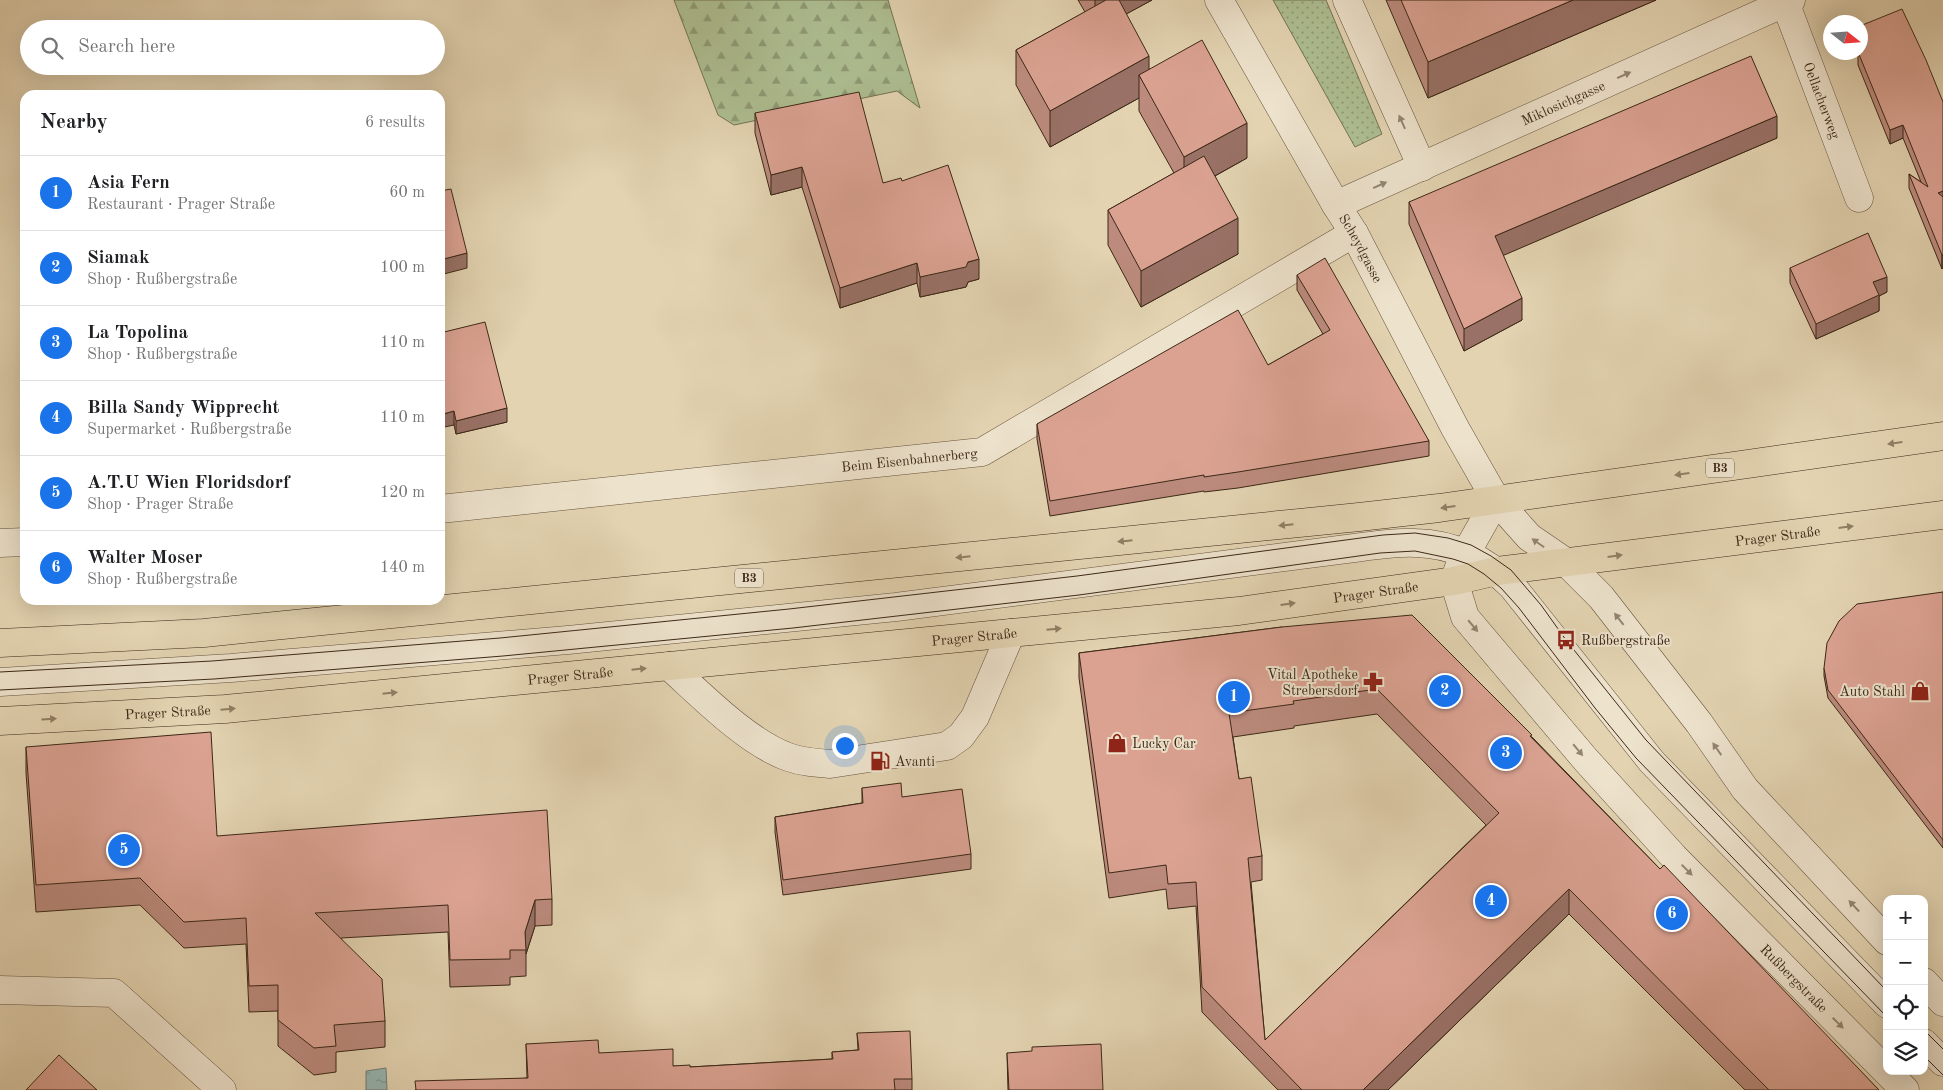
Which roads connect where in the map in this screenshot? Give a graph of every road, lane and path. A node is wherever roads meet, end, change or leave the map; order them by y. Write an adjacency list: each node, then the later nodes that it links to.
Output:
1 (1219, 0): 6 (street, Scheydgasse)
2 (1347, 0): 4 (street, one-way to 2)
3 (1788, 1): 4 (street, Miklosichgasse, one-way to 3); 5 (street, Oellacherweg)
4 (1422, 167): 6 (street, Miklosichgasse, one-way to 4)
5 (1859, 198)
6 (1336, 205): 7 (street, Scheydgasse)
7 (1354, 233): 9 (street, Scheydgasse); 10 (street, Beim Eisenbahnerberg)
8 (1943, 436): 9 (main road, B3, one-way to 9)
9 (1496, 500): 14 (street); 15 (street, one-way to 9); 19 (main road, B3, one-way to 19)
10 (445, 508)
11 (1943, 515): 15 (main road, Prager Straße, one-way to 11)
12 (20, 542): 13 (street)
13 (0, 543)
14 (1466, 553): 16 (street); 17 (street); 21 (street)
15 (1567, 563): 16 (main road, Prager Straße); 23 (street, one-way to 15)
16 (1497, 572): 17 (main road, Prager Straße); 26 (street)
17 (1454, 581): 18 (main road, Prager Straße, one-way to 17); 31 (street, Rußbergstraße, one-way to 31)
18 (1011, 633): 20 (main road, Prager Straße); 20 (street)
19 (0, 643)
20 (669, 666): 22 (main road, Prager Straße, one-way to 20)
21 (0, 682)
22 (0, 721)
23 (1886, 940)
24 (1927, 985): 27 (street)
25 (0, 990): 30 (street)
26 (1883, 1000)
27 (1943, 1002)
28 (1928, 1047): 29 (street)
29 (1943, 1062)
30 (222, 1090)
31 (1905, 1090)

